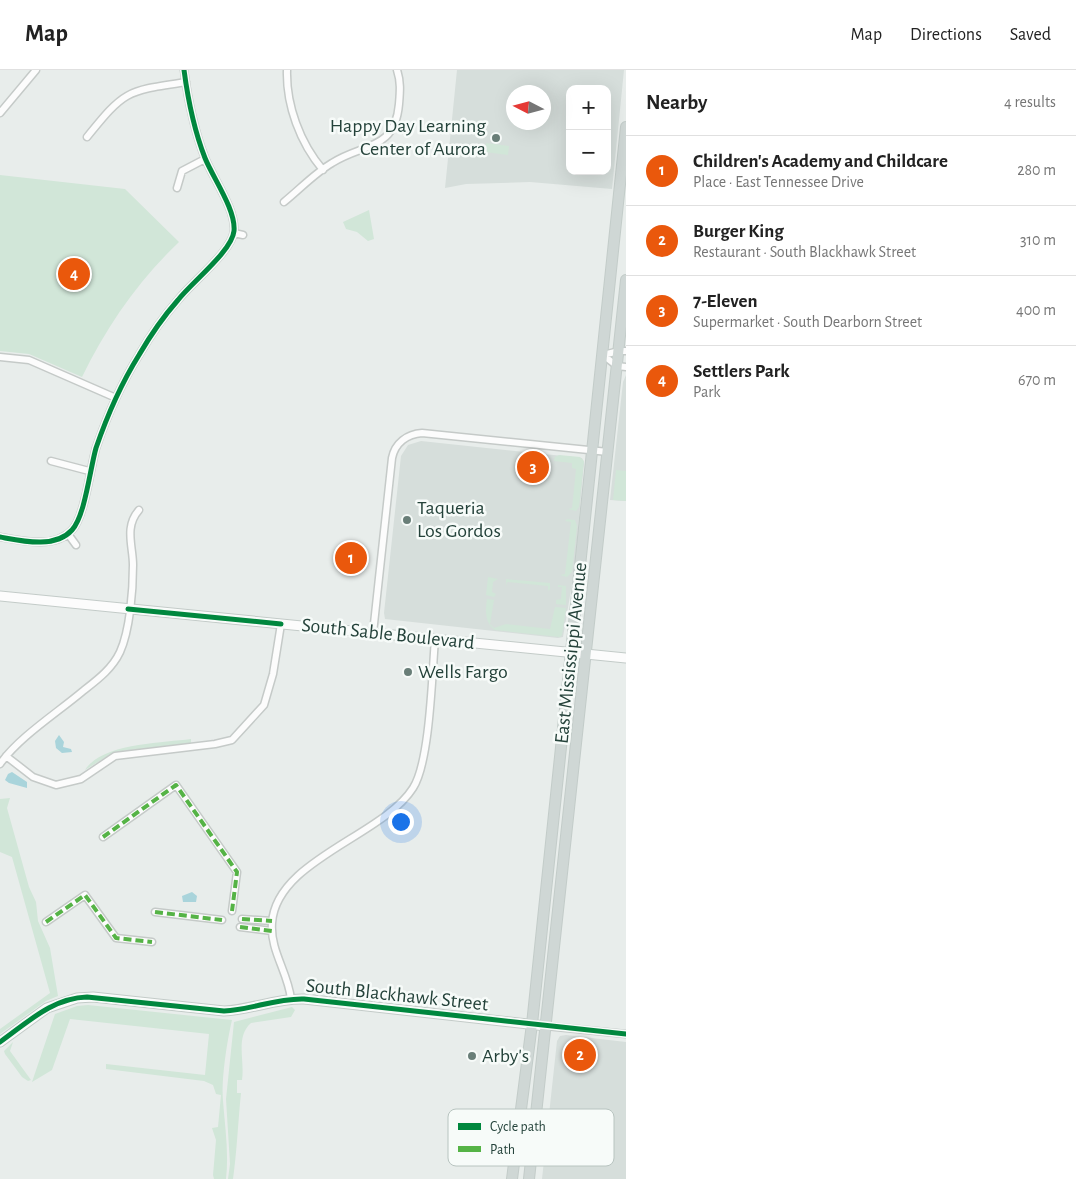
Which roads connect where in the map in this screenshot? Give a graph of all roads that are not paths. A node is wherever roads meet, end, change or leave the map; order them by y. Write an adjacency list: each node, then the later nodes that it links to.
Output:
1 (184, 70): 5 (street)
2 (287, 70): 10 (street)
3 (397, 70): 10 (street)
4 (32, 71): 6 (street)
5 (186, 82): 8 (street); 9 (street)
6 (0, 113)
7 (626, 127): 17 (main road, East Mississippi Avenue)
8 (87, 137)
9 (206, 158): 11 (street); 13 (street)
10 (323, 170): 12 (street)
11 (177, 188)
12 (284, 202)
13 (234, 233): 14 (street); 20 (street)
14 (243, 235)
15 (626, 280): 16 (main road, East Mississippi Avenue)
16 (622, 351): 17 (street); 19 (main road, East Mississippi Avenue)
17 (603, 355): 19 (street); 21 (main road, East Mississippi Avenue)
18 (0, 357): 20 (street)
19 (622, 366): 22 (main road, East Mississippi Avenue)
20 (116, 398): 24 (street)
21 (592, 450): 22 (street); 32 (street); 34 (main road, East Mississippi Avenue)
22 (608, 452): 35 (main road, East Mississippi Avenue)
23 (51, 461): 24 (street)
24 (90, 471): 26 (street)
25 (139, 510): 30 (street)
26 (68, 534): 27 (street); 28 (street)
27 (0, 537)
28 (76, 546)
29 (0, 596): 30 (street, South Sable Boulevard)
30 (128, 609): 31 (street, South Sable Boulevard); 37 (street)
31 (281, 624): 32 (street, South Sable Boulevard); 37 (street)
32 (373, 633): 33 (street, South Sable Boulevard)
33 (435, 639): 34 (street, South Sable Boulevard); 44 (street)
34 (572, 652): 35 (street, South Sable Boulevard); 50 (main road, East Mississippi Avenue)
35 (588, 654): 36 (street, South Sable Boulevard); 51 (main road, East Mississippi Avenue)
36 (626, 658)
37 (6, 756): 38 (street)
38 (0, 764)
39 (103, 837): 41 (street)
40 (155, 912): 43 (street)
41 (232, 912)
42 (242, 918): 44 (street)
43 (222, 920)
44 (272, 921): 47 (street)
45 (46, 922): 48 (street)
46 (240, 927): 47 (street)
47 (272, 931): 49 (street)
48 (152, 942)
49 (291, 999): 50 (street, South Blackhawk Street); 53 (street, South Blackhawk Street)
50 (532, 1024): 51 (street, South Blackhawk Street); 54 (main road, East Mississippi Avenue)
51 (546, 1026): 52 (street, South Blackhawk Street); 55 (main road, East Mississippi Avenue)
52 (626, 1034)
53 (0, 1042)
54 (521, 1109)
55 (537, 1109)
56 (514, 1166): 58 (main road, East Mississippi Avenue)
57 (530, 1166): 59 (main road, East Mississippi Avenue)
58 (512, 1179)
59 (529, 1179)

